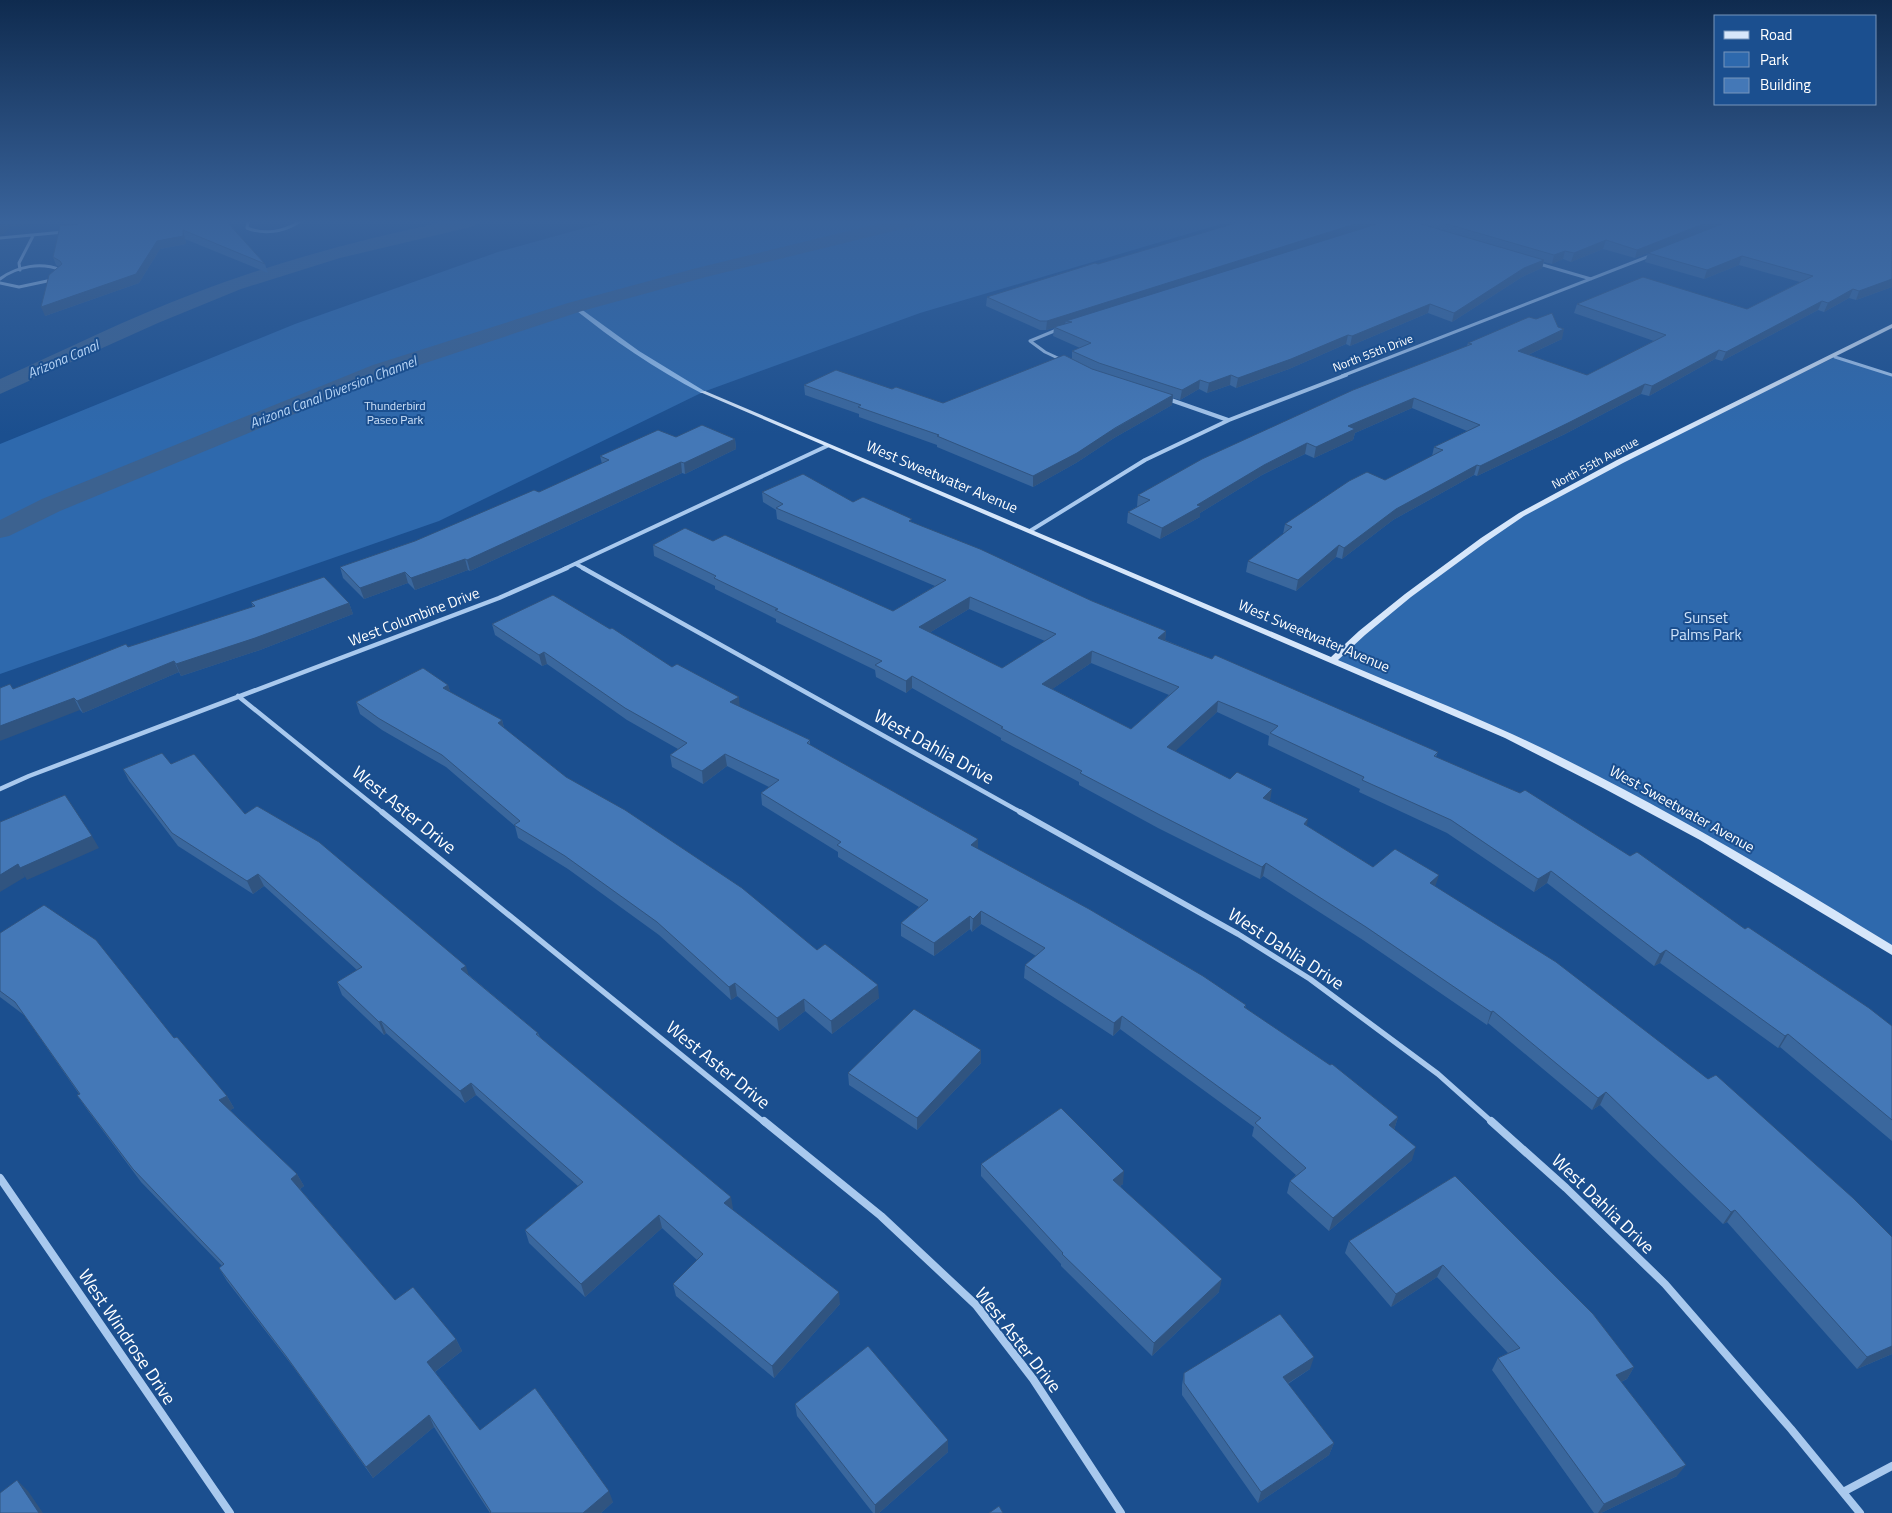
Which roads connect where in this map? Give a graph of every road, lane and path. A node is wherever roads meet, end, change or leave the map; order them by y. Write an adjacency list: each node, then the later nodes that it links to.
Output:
1 (1556, 293): 9 (street, North 55th Drive)
2 (1892, 326): 4 (street, North 55th Avenue)
3 (1063, 328): 5 (street)
4 (1835, 357): 6 (street); 13 (street, North 55th Avenue)
5 (1070, 364)
6 (1892, 375)
7 (703, 392): 10 (street, West Sweetwater Avenue)
8 (1166, 399): 9 (street)
9 (1229, 420): 11 (street, North 55th Drive)
10 (827, 446): 11 (street, West Sweetwater Avenue); 12 (street, West Columbine Drive)
11 (1030, 531): 13 (street, West Sweetwater Avenue)
12 (576, 564): 14 (street, West Columbine Drive); 19 (street, West Dahlia Drive)
13 (1333, 660): 16 (street, West Sweetwater Avenue)
14 (238, 696): 15 (street, West Columbine Drive); 21 (street, West Aster Drive)
15 (0, 789)
16 (1892, 951)
17 (0, 1178): 20 (street, West Windrose Drive)
18 (1892, 1466): 19 (street)
19 (1842, 1492): 22 (street, West Dahlia Drive)
20 (230, 1513)
21 (1120, 1513)
22 (1860, 1513)

